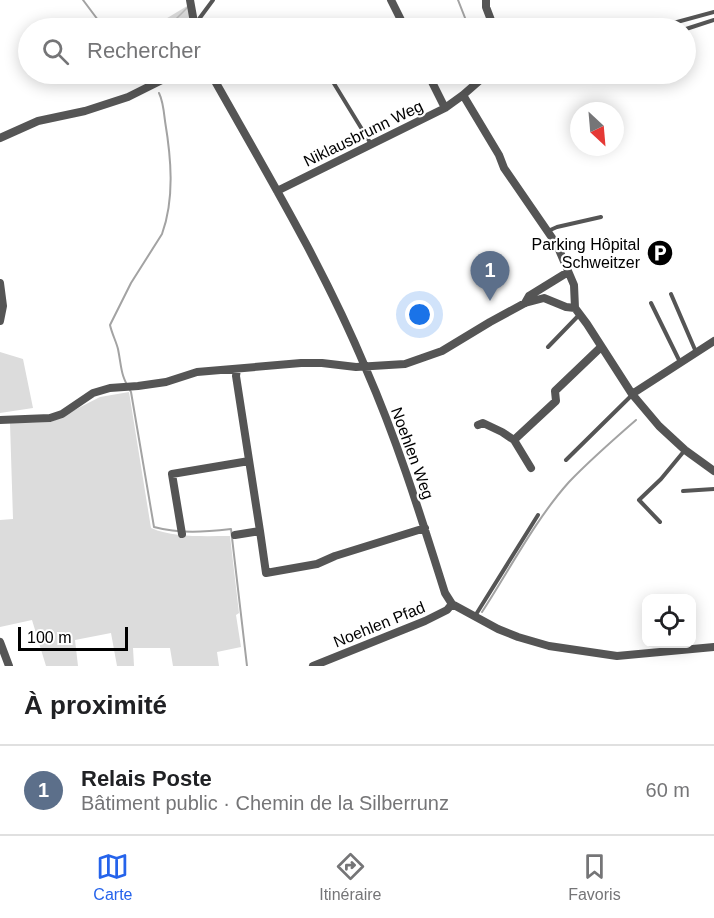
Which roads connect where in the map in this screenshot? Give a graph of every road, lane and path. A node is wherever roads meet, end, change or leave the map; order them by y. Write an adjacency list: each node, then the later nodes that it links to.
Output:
1 (190, 0): 6 (street)
2 (213, 0): 7 (lane)
3 (391, 0): 8 (street)
4 (486, 0): 9 (street)
5 (714, 12): 10 (lane)
6 (194, 18)
7 (200, 18)
8 (400, 18)
9 (490, 18)
10 (694, 18)
11 (714, 20): 12 (lane)
12 (696, 26)
13 (154, 84): 20 (street)
14 (217, 84): 22 (street, Noehlen Weg)
15 (334, 84): 21 (lane)
16 (433, 84): 19 (street)
17 (476, 84): 18 (street, Niklausbrunn Weg)
18 (463, 95): 19 (street, Niklausbrunn Weg); 24 (street)
19 (445, 108): 21 (street, Niklausbrunn Weg)
20 (0, 138)
21 (371, 144): 22 (street, Niklausbrunn Weg)
22 (277, 191): 39 (street, Noehlen Weg)
23 (601, 217): 24 (lane)
24 (548, 231): 25 (street)
25 (568, 272): 27 (street); 32 (street)
26 (0, 283): 33 (street)
27 (542, 288): 29 (street); 30 (street)
28 (671, 294): 37 (lane)
29 (544, 298): 30 (street); 32 (street)
30 (525, 303): 39 (street)
31 (651, 303): 38 (lane)
32 (577, 312): 35 (lane); 36 (street)
33 (0, 321)
34 (714, 341): 37 (street)
35 (548, 347)
36 (601, 347): 41 (street); 44 (street)
37 (696, 352): 38 (street)
38 (680, 362): 41 (street)
39 (366, 367): 40 (street); 54 (street, Noehlen Weg)
40 (237, 369): 42 (street); 46 (street)
41 (632, 394): 45 (street); 47 (lane)
42 (0, 420)
43 (478, 425): 44 (street)
44 (514, 440): 48 (street)
45 (685, 450): 49 (street); 53 (lane)
46 (249, 460): 55 (street); 56 (street)
47 (566, 460)
48 (531, 468)
49 (714, 471)
50 (714, 489): 51 (lane)
51 (683, 491)
52 (538, 515): 59 (lane)
53 (660, 522)
54 (425, 528): 55 (street); 58 (street, Noehlen Weg)
55 (260, 531): 57 (street)
56 (182, 534)
57 (235, 535)
58 (452, 604): 59 (street); 63 (street, Noehlen Pfad)
59 (475, 616): 61 (street)
60 (0, 642): 62 (street)
61 (714, 647)
62 (9, 666)
63 (313, 666)

